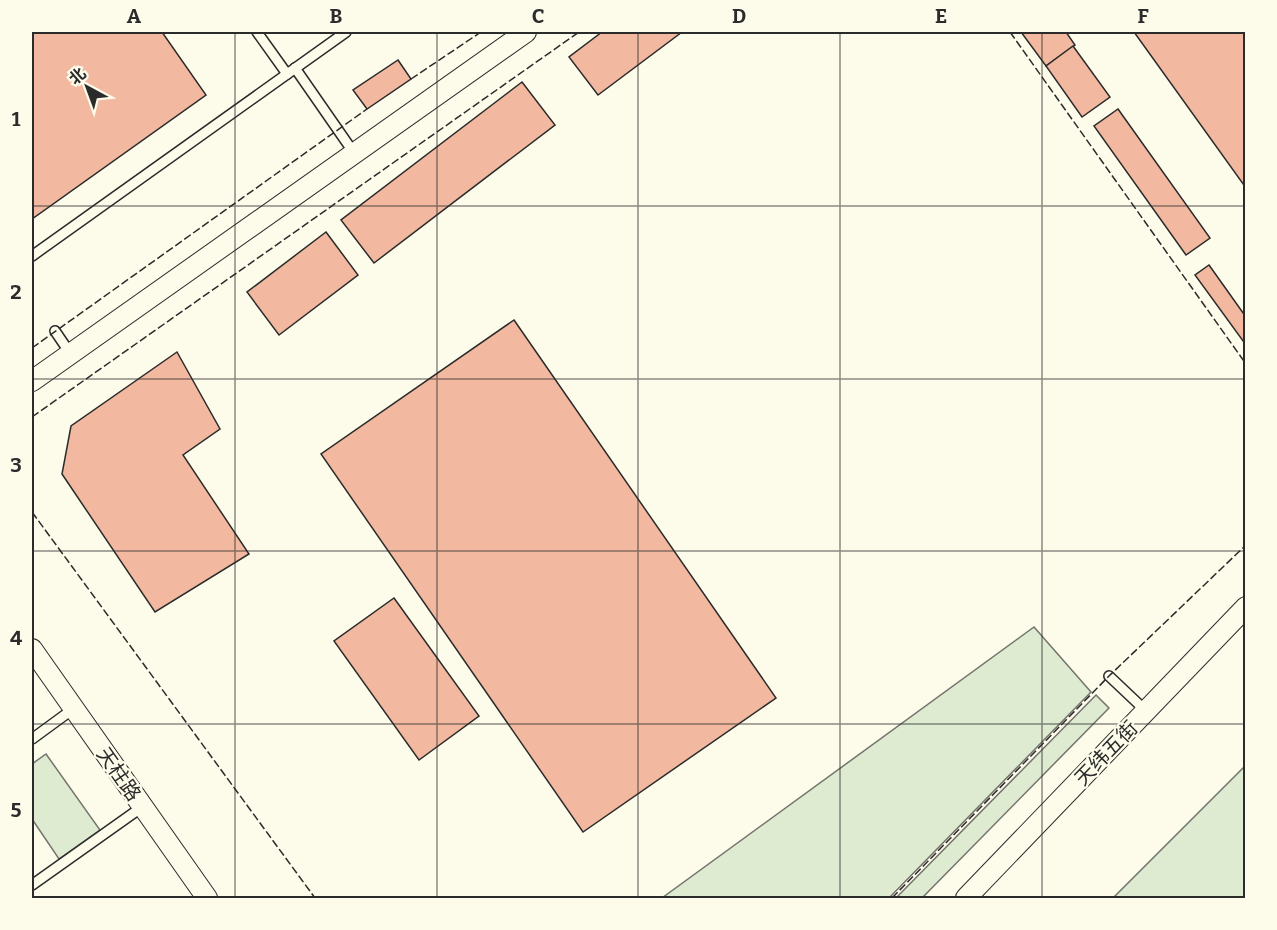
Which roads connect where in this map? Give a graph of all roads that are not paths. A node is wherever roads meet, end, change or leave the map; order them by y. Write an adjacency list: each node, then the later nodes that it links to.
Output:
1 (257, 32): 4 (lane)
2 (346, 32): 4 (lane)
3 (526, 32): 5 (street)
4 (291, 71): 5 (lane); 6 (lane)
5 (354, 153): 8 (street)
6 (32, 256)
7 (55, 331): 8 (lane)
8 (70, 353): 9 (street)
9 (32, 381)
10 (1245, 607): 14 (street, 天纬五街)
11 (32, 649): 13 (street, 天柱路)
12 (1109, 676): 14 (lane)
13 (74, 709): 15 (lane); 16 (street, 天柱路)
14 (1146, 711): 19 (street, 天纬五街)
15 (32, 739)
16 (142, 807): 17 (lane); 18 (street, 天柱路)
17 (32, 885)
18 (207, 898)
19 (966, 898)

